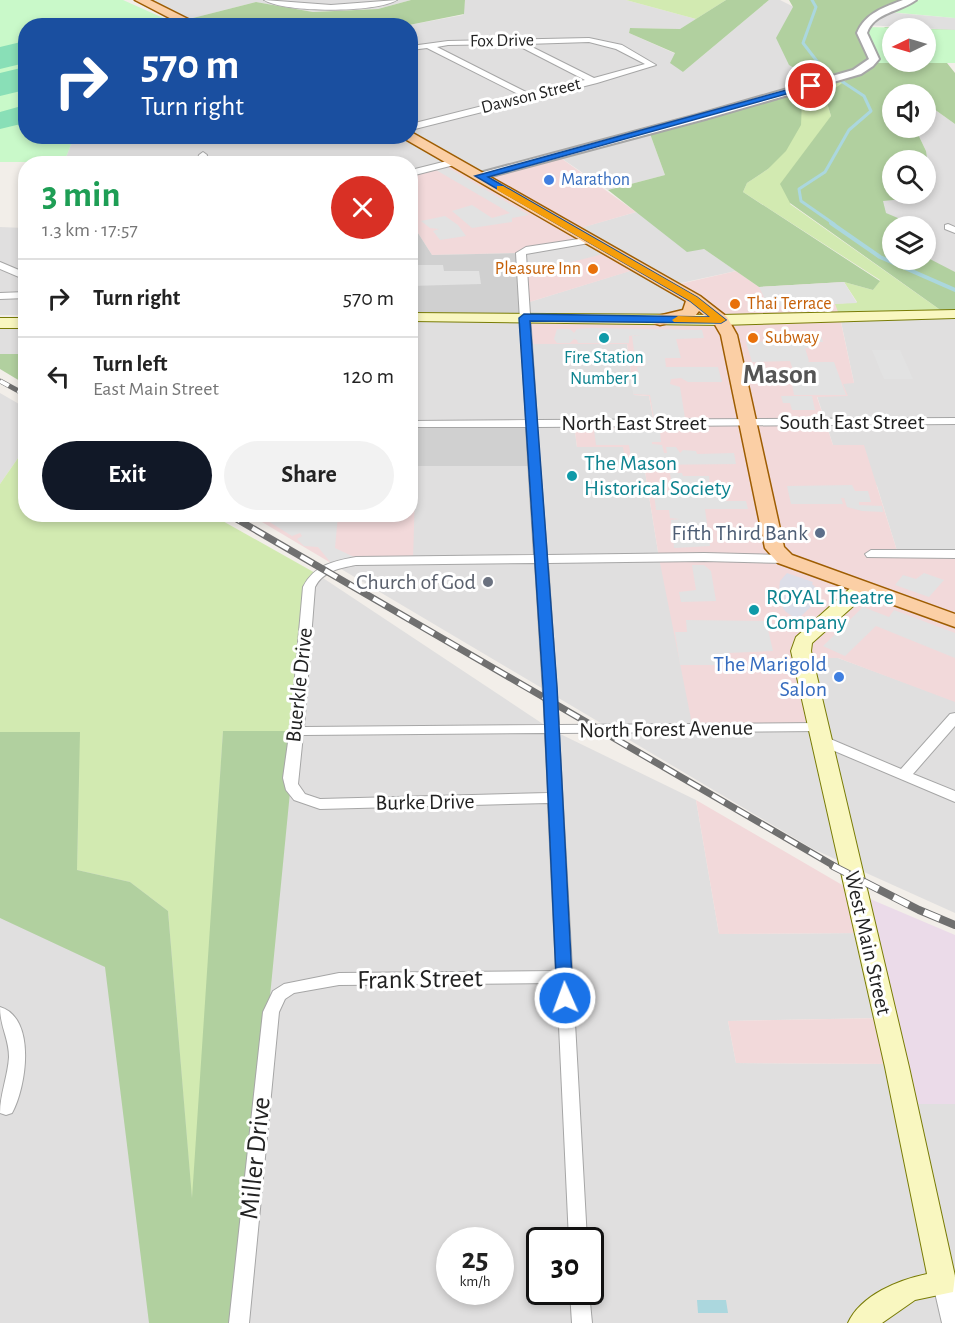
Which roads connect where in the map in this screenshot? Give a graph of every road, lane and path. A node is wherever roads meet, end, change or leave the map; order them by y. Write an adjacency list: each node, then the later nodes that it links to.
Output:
1 (141, 0): 5 (main road)
2 (268, 0): 3 (street)
3 (393, 0)
4 (911, 0): 16 (street)
5 (179, 18)
6 (514, 41): 7 (street, Fox Drive); 9 (street, Fox Drive); 10 (street)
7 (428, 45): 8 (street, Fox Drive); 11 (street)
8 (418, 47)
9 (652, 66): 10 (street, Dawson Street)
10 (594, 81): 11 (street, Dawson Street)
11 (530, 97): 12 (street, Dawson Street)
12 (418, 125)
13 (418, 141): 14 (main road)
14 (455, 162): 15 (street); 16 (main road)
15 (418, 171)
16 (480, 176): 17 (main road)
17 (592, 240): 22 (main road); 25 (street)
18 (0, 265): 19 (street)
19 (18, 273)
20 (18, 295): 21 (street)
21 (0, 296)
22 (694, 299): 26 (main road); 27 (main road)
23 (955, 314): 27 (main road)
24 (418, 317): 25 (main road)
25 (524, 318): 26 (main road); 33 (street)
26 (660, 320): 27 (main road)
27 (721, 320): 31 (main road)
28 (0, 323): 29 (main road)
29 (18, 323)
30 (955, 421): 31 (street, South East Street)
31 (748, 423): 33 (street, North East Street); 34 (main road)
32 (418, 424): 33 (street, North East Street)
33 (532, 424): 37 (street)
34 (780, 553): 37 (street); 38 (main road)
35 (871, 554): 36 (street)
36 (955, 554)
37 (540, 559): 41 (street); 42 (street, Buerkle Drive)
38 (862, 588): 39 (main road); 43 (main road, West Main Street)
39 (955, 621)
40 (955, 717): 44 (street)
41 (552, 730): 42 (street, North Forest Avenue); 43 (street, North Forest Avenue); 47 (street)
42 (296, 731): 45 (street, Buerkle Drive)
43 (821, 734): 44 (street); 53 (main road, West Main Street)
44 (903, 776): 46 (street)
45 (297, 796): 47 (street, Burke Drive)
46 (955, 797)
47 (555, 798): 48 (street)
48 (564, 977): 49 (street, Frank Street); 52 (street)
49 (279, 995): 55 (street, Miller Drive)
50 (0, 1013): 51 (street)
51 (6, 1108)
52 (577, 1227)
53 (949, 1285): 57 (main road); 58 (street, West Main Street)
54 (581, 1305): 56 (street)
55 (239, 1323)
56 (582, 1323)
57 (862, 1323)
58 (952, 1323)

